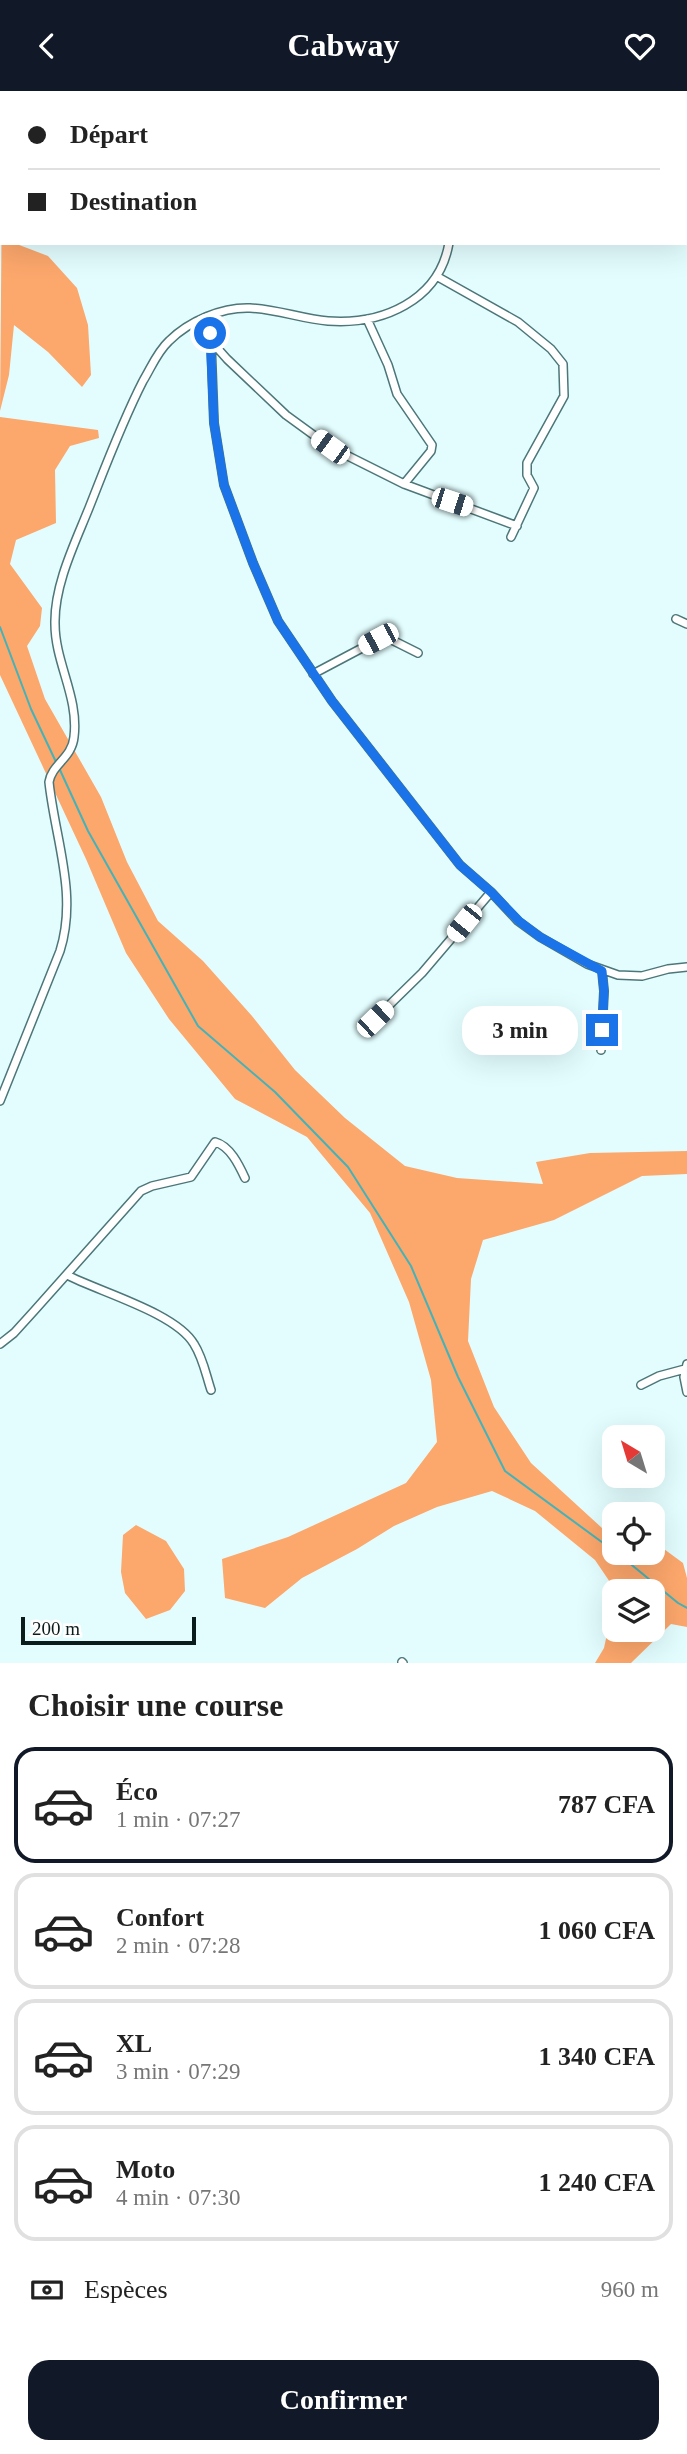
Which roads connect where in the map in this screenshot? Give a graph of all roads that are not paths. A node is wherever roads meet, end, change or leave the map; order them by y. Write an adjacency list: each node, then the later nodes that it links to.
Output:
1 (448, 245): 2 (street)
2 (438, 277): 4 (street); 7 (street)
3 (210, 316): 4 (street); 5 (street); 18 (street)
4 (366, 319): 6 (street)
5 (210, 340): 6 (street); 12 (street)
6 (404, 484): 7 (street)
7 (517, 526): 8 (street)
8 (510, 537)
9 (676, 619): 10 (street)
10 (687, 624)
11 (418, 653): 12 (street)
12 (313, 674): 13 (street)
13 (491, 892): 15 (street); 16 (street)
14 (687, 967): 15 (street)
15 (602, 971): 17 (street)
16 (375, 1019)
17 (601, 1050)
18 (0, 1101)
19 (245, 1178): 20 (street)
20 (67, 1275): 21 (street); 24 (street)
21 (0, 1344)
22 (686, 1366): 23 (street); 25 (street)
23 (640, 1385)
24 (211, 1390)
25 (687, 1392)

